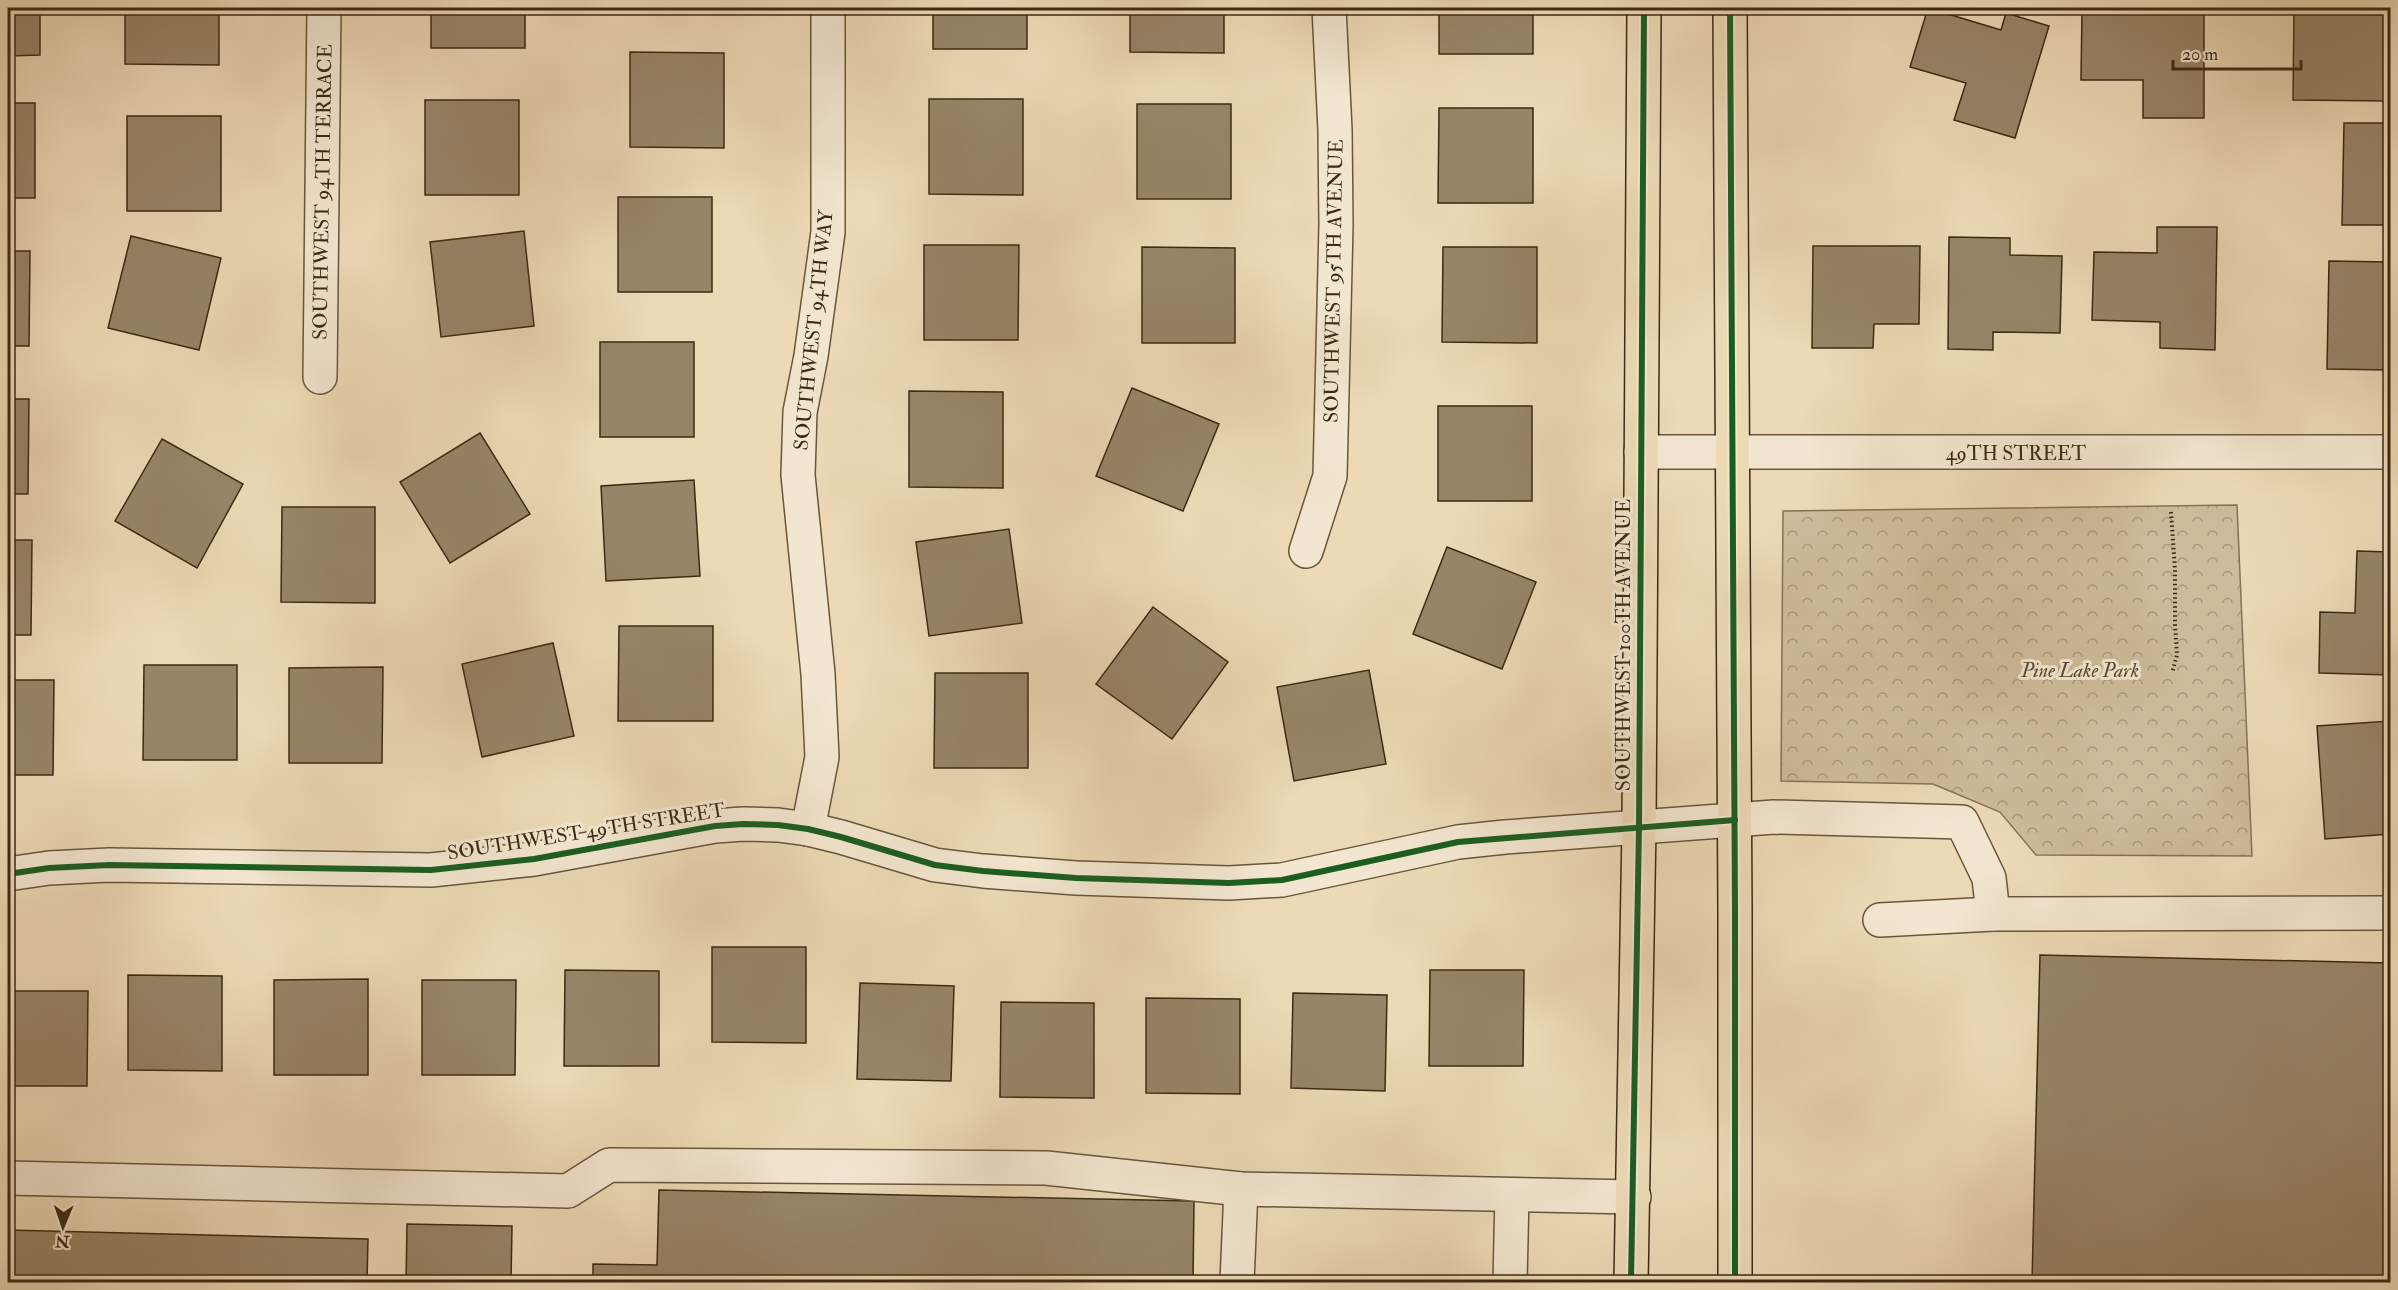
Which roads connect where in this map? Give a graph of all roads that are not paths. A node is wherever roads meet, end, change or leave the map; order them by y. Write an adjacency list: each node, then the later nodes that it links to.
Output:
1 (324, 8): 6 (street, SOUTHWEST 94TH TERRACE)
2 (828, 8): 13 (street, SOUTHWEST 94TH WAY)
3 (1329, 8): 10 (street, SOUTHWEST 95TH AVENUE)
4 (1644, 8): 7 (main road, SOUTHWEST 100TH AVENUE)
5 (1730, 8): 9 (main road)
6 (320, 377)
7 (1641, 452): 9 (street, 49TH STREET); 12 (main road, SOUTHWEST 100TH AVENUE)
8 (2391, 452): 9 (street, 49TH STREET)
9 (1731, 453): 11 (main road)
10 (1306, 551)
11 (1735, 820): 12 (street, SOUTHWEST 49TH STREET); 16 (street, SOUTHWEST 49TH STREET); 25 (main road)
12 (1639, 827): 13 (street, SOUTHWEST 49TH STREET); 21 (main road, SOUTHWEST 100TH AVENUE)
13 (808, 829): 14 (street, SOUTHWEST 49TH STREET)
14 (8, 874)
15 (2391, 913): 16 (street)
16 (1993, 914): 17 (street)
17 (1880, 920)
18 (8, 1178): 19 (street)
19 (1241, 1189): 20 (street); 22 (street)
20 (1512, 1195): 21 (street); 23 (street)
21 (1634, 1197): 24 (main road, SOUTHWEST 100TH AVENUE)
22 (1237, 1282)
23 (1510, 1282)
24 (1631, 1282)
25 (1735, 1282)

